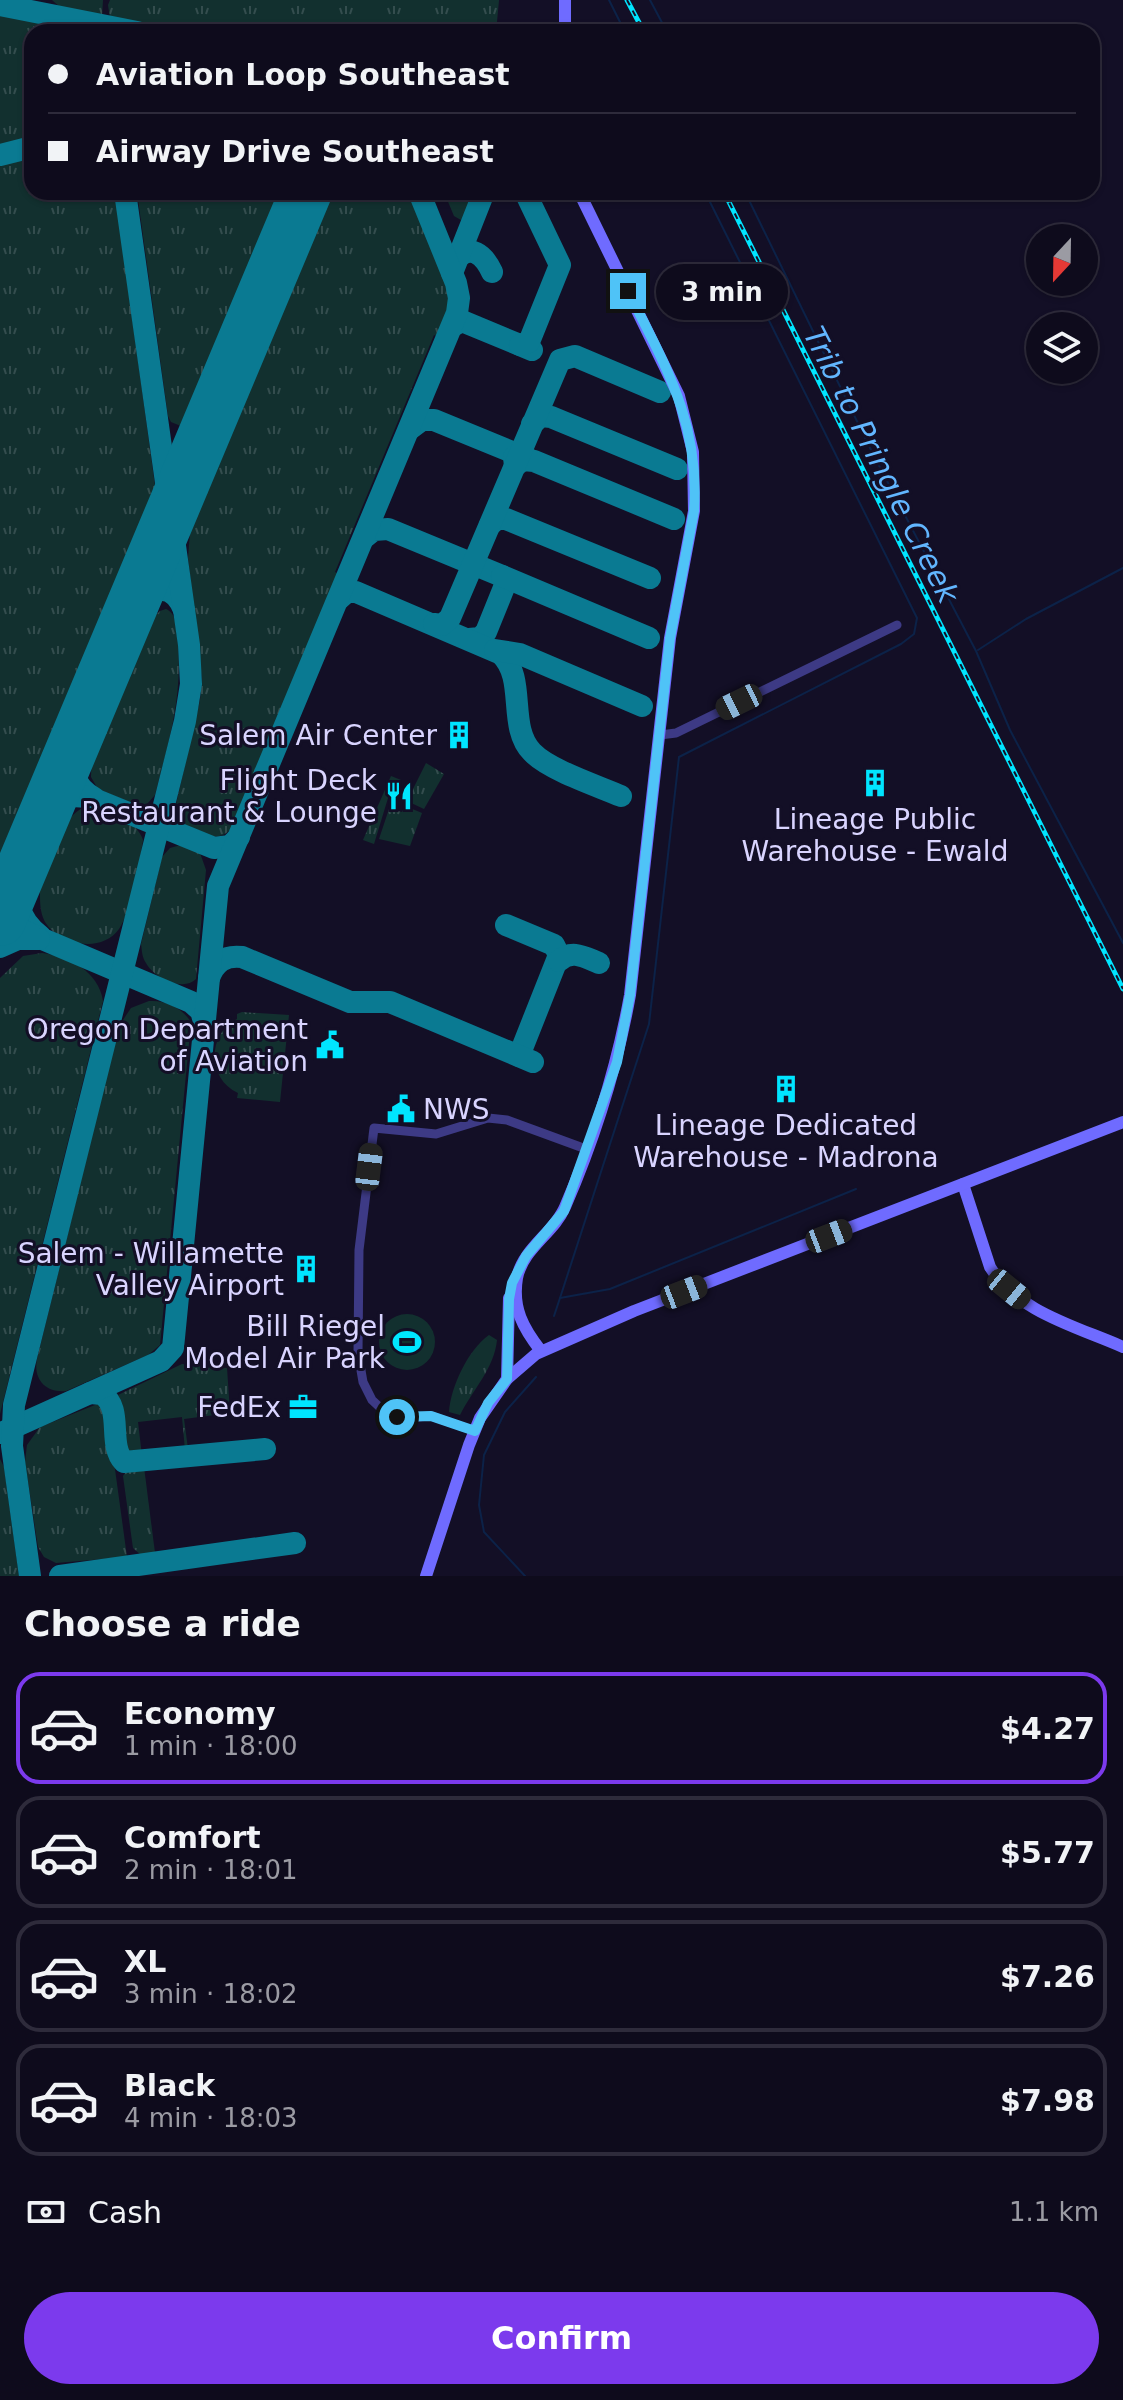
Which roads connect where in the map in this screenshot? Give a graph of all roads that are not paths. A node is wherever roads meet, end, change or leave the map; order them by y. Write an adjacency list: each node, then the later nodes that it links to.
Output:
1 (565, 0): 2 (street)
2 (565, 24)
3 (583, 200): 5 (street)
4 (897, 625): 5 (street)
5 (660, 735): 7 (street)
6 (1123, 1122): 8 (street)
7 (586, 1149): 9 (street); 13 (street)
8 (963, 1184): 10 (street); 11 (street)
9 (517, 1277): 11 (street); 12 (street)
10 (1123, 1347)
11 (541, 1351): 12 (street)
12 (511, 1374): 13 (street)
13 (475, 1431): 14 (street)
14 (426, 1576)

